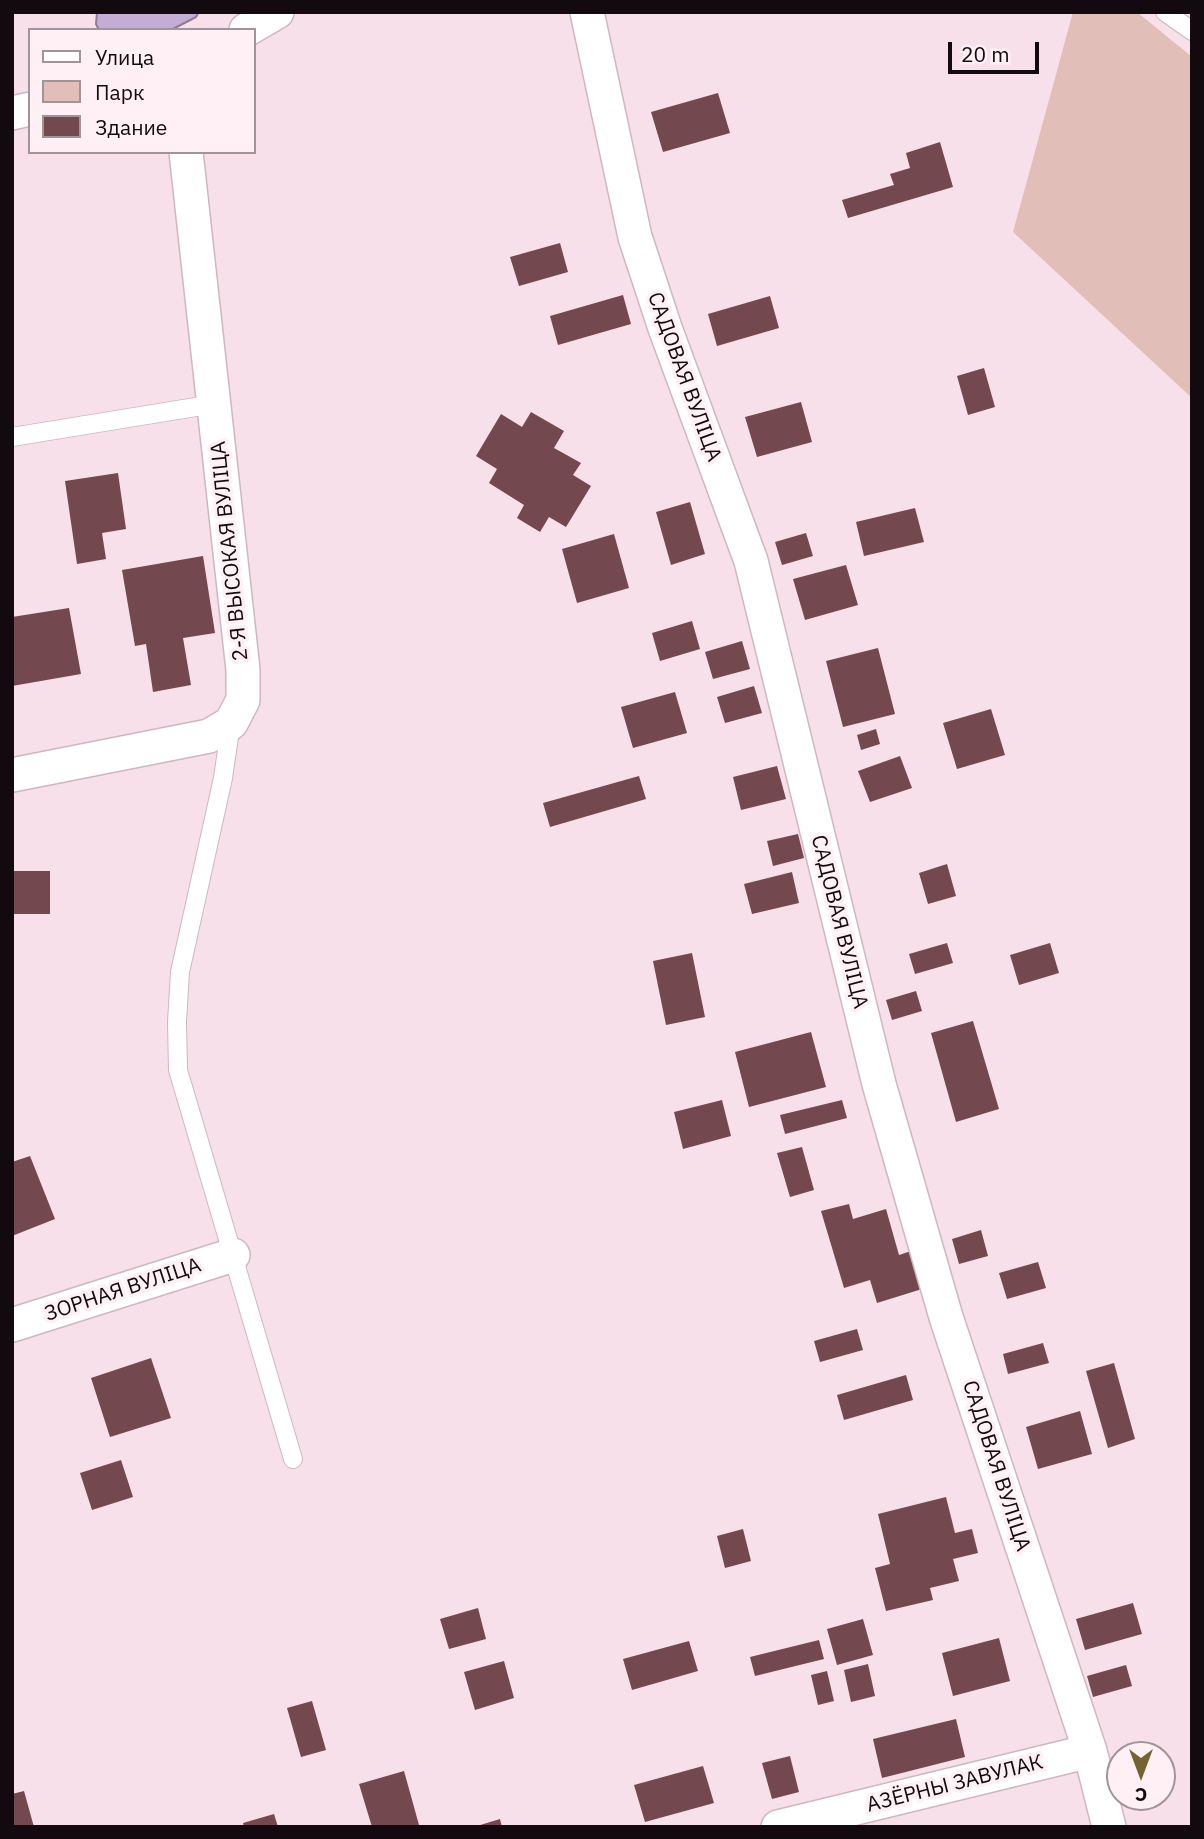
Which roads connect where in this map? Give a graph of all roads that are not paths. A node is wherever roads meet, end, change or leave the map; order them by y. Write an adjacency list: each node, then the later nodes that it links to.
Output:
1 (277, 12): 4 (street)
2 (587, 12): 14 (street, САДОВАЯ ВУЛІЦА)
3 (1165, 12): 5 (lane)
4 (249, 28)
5 (1192, 31)
6 (186, 154): 7 (street, 2-Я ВЫСОКАЯ ВУЛІЦА)
7 (214, 404): 8 (lane); 9 (street, 2-Я ВЫСОКАЯ ВУЛІЦА)
8 (12, 437)
9 (231, 723): 10 (street); 11 (lane)
10 (12, 775)
11 (233, 1255): 12 (street, ЗОРНАЯ ВУЛІЦА); 13 (lane)
12 (12, 1325)
13 (293, 1459)
14 (1090, 1751): 15 (street, АЗЁРНЫ ЗАВУЛАК); 16 (street, САДОВАЯ ВУЛІЦА)
15 (778, 1827)
16 (1109, 1827)

